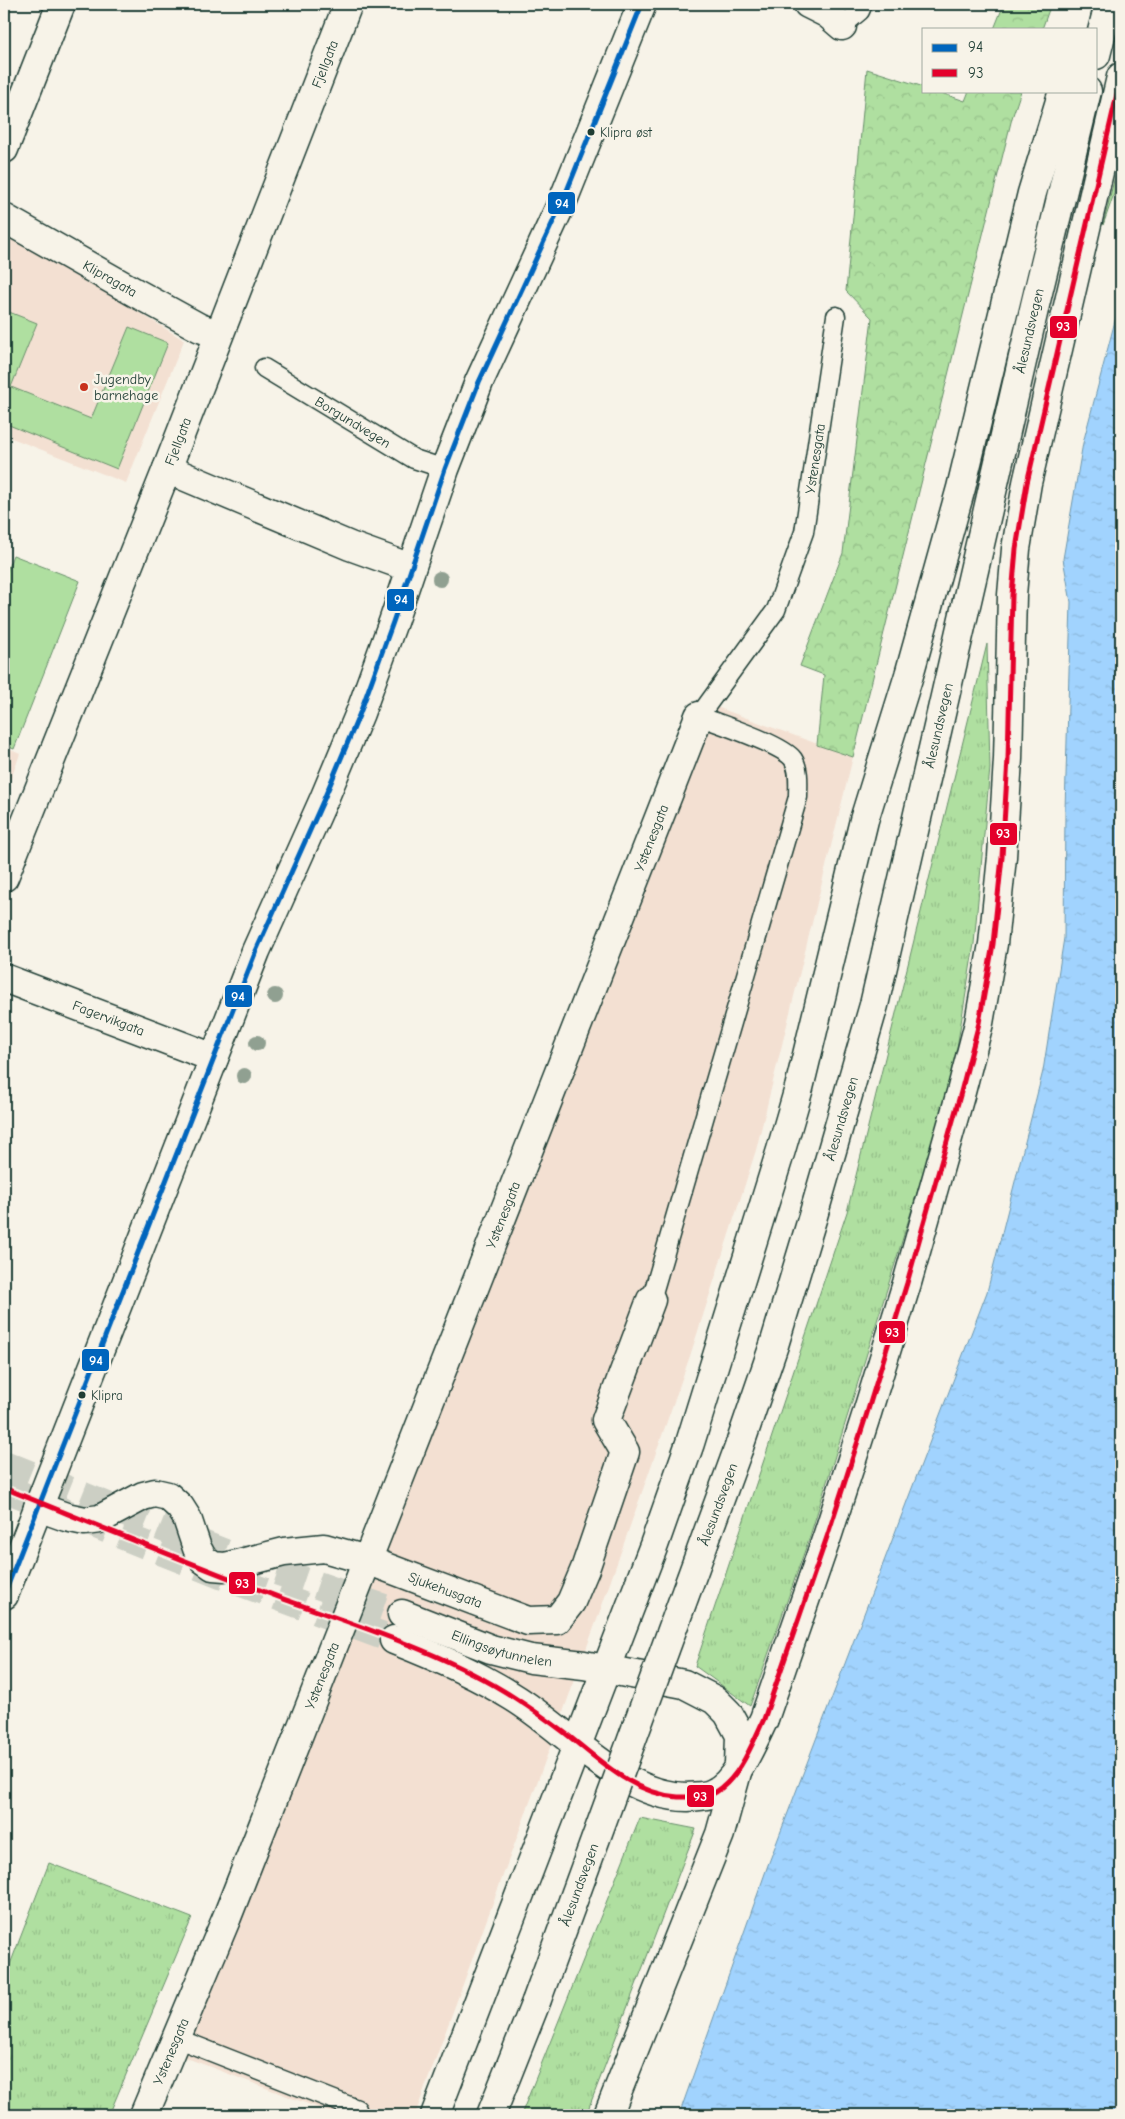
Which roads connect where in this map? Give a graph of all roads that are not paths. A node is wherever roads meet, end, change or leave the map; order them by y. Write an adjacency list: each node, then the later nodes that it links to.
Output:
1 (61, 4): 14 (main road)
2 (348, 4): 17 (main road, Fjellgata)
3 (642, 4): 20 (main road)
4 (808, 4): 8 (main road)
5 (863, 4): 8 (lane)
6 (1099, 4): 9 (main road)
7 (1109, 4): 10 (main road)
8 (842, 26)
9 (1085, 28)
10 (1098, 47)
11 (1121, 78): 33 (main road)
12 (1063, 92): 31 (main road)
13 (1087, 92): 38 (main road, Ålesundsvegen, bridge)
14 (4, 149)
15 (4, 218): 17 (main road, Klipragata)
16 (836, 316): 22 (lane, Ystenesgata)
17 (218, 334): 19 (main road, Fjellgata)
18 (264, 368): 20 (lane, Borgundvegen)
19 (167, 468): 21 (main road); 23 (main road, Fjellgata)
20 (445, 469): 21 (main road)
21 (411, 568): 25 (main road)
22 (699, 716): 26 (lane); 28 (main road, Ystenesgata)
23 (4, 877)
24 (4, 978): 25 (main road, Fagervikgata)
25 (214, 1058): 27 (main road)
26 (651, 1300): 28 (main road, Sjukehusgata)
27 (38, 1507): 28 (main road, Sjukehusgata); 29 (main road)
28 (367, 1560): 34 (main road, Ystenesgata)
29 (9, 1566): 30 (main road)
30 (4, 1595)
31 (606, 1669): 32 (main road); 32 (main road, Ellingsøytunnelen); 33 (main road)
32 (578, 1744): 33 (main road); 37 (main road)
33 (739, 1765): 39 (main road)
34 (176, 2038): 35 (main road, Ystenesgata); 36 (lane)
35 (144, 2115)
36 (355, 2115)
37 (435, 2115)
38 (491, 2115)
39 (608, 2115)

